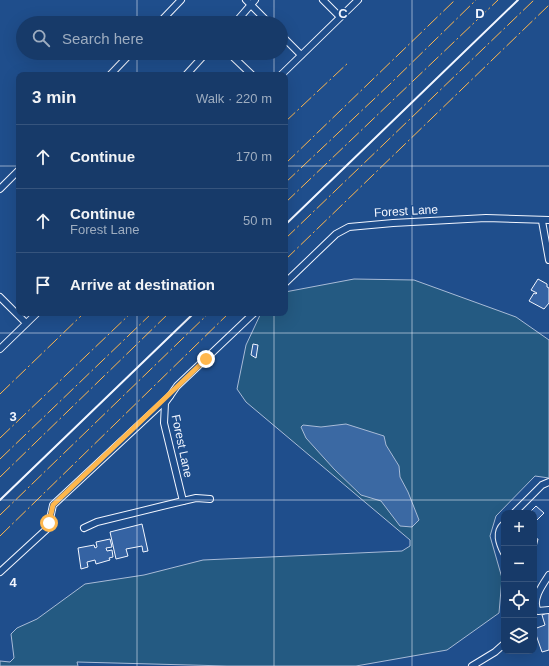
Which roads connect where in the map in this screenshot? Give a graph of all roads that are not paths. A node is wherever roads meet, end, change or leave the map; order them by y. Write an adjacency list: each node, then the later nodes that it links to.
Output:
1 (181, 0): 5 (street)
2 (323, 0): 8 (street)
3 (358, 0): 8 (street)
4 (250, 2): 6 (street); 7 (street)
5 (166, 16)
6 (240, 16)
7 (263, 16)
8 (340, 17): 10 (street)
9 (288, 42): 10 (street)
10 (301, 55): 17 (street)
11 (124, 60): 14 (street)
12 (200, 60): 15 (street)
13 (236, 60): 16 (street)
14 (113, 72)
15 (189, 72)
16 (249, 72)
17 (284, 72)
18 (16, 173): 19 (street)
19 (0, 189)
20 (549, 220): 21 (street, Forest Lane)
21 (542, 221): 22 (street); 23 (street, Forest Lane)
22 (549, 260)
23 (288, 280)
24 (0, 297): 25 (street)
25 (16, 313)
26 (19, 316): 29 (street)
27 (34, 316): 29 (street)
28 (251, 316): 31 (street, Forest Lane)
29 (26, 323): 30 (street)
30 (0, 349)
31 (170, 396): 34 (street, Forest Lane); 39 (street)
32 (549, 482): 35 (street)
33 (210, 499): 34 (street)
34 (183, 501): 36 (street)
35 (517, 510)
36 (84, 528)
37 (501, 528): 38 (street)
38 (501, 546)
39 (0, 572)
40 (549, 575): 41 (street)
41 (549, 610)
42 (501, 647): 43 (street)
43 (472, 666)

